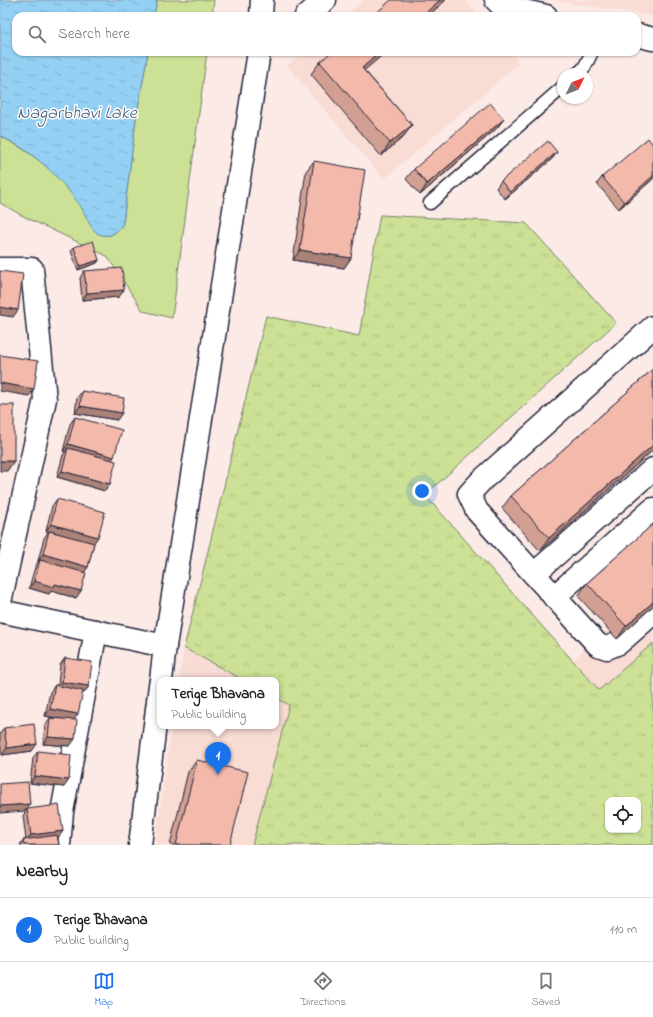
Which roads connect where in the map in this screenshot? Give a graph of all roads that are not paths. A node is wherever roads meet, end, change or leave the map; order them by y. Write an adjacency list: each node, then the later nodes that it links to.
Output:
1 (262, 0): 4 (street)
2 (325, 0): 5 (street)
3 (496, 0): 6 (street)
4 (261, 12)
5 (311, 12)
6 (528, 12)
7 (641, 37): 8 (street)
8 (653, 39)
9 (260, 56): 24 (street)
10 (590, 56): 11 (lane)
11 (584, 68)
12 (557, 91): 13 (lane)
13 (430, 203)
14 (0, 269): 20 (street)
15 (653, 327): 18 (street)
16 (653, 469): 18 (street)
17 (653, 509): 19 (street)
18 (534, 574): 19 (street)
19 (554, 597): 22 (street)
20 (0, 602)
21 (0, 611): 23 (street)
22 (653, 613)
23 (96, 631): 24 (street); 27 (street)
24 (165, 646): 25 (street)
25 (161, 677)
26 (157, 709): 28 (street)
27 (59, 845)
28 (140, 845)

